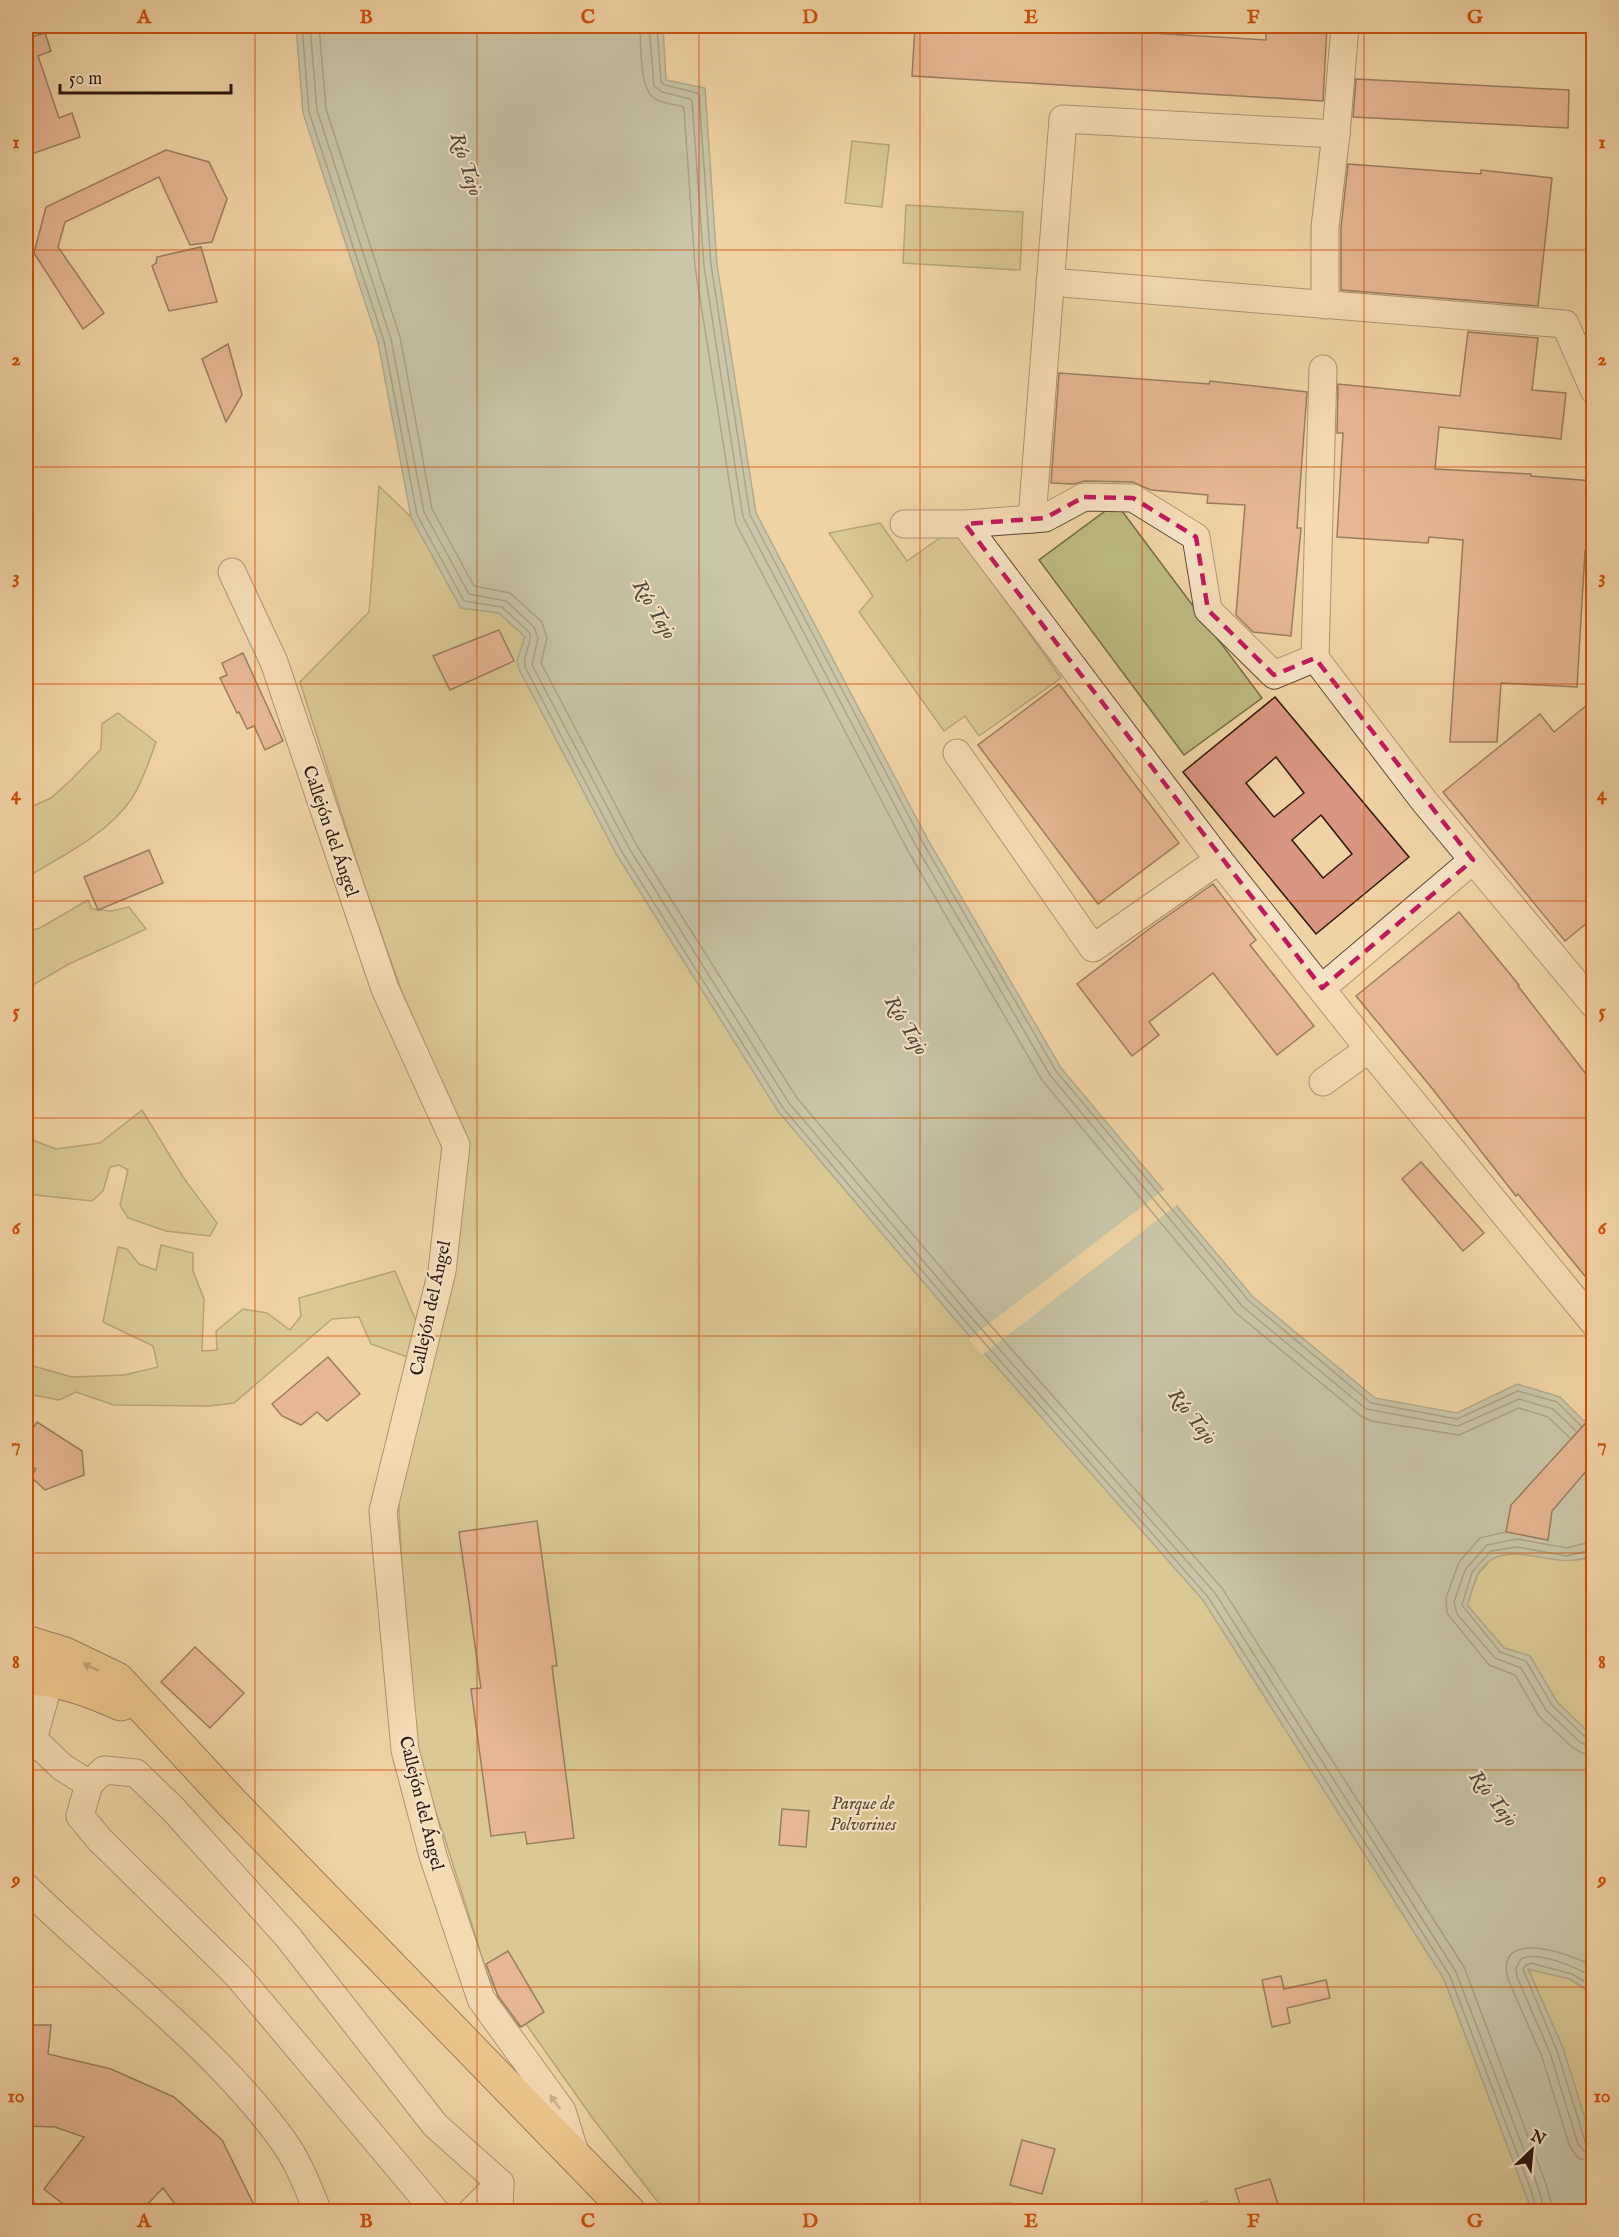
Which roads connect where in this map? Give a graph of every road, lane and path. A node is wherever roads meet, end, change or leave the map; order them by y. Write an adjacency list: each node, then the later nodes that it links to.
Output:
1 (1345, 26): 2 (street)
2 (1336, 134): 3 (street); 4 (street)
3 (1050, 282): 4 (street); 7 (street)
4 (1325, 305): 6 (street)
5 (1323, 369): 11 (street)
6 (1593, 390)
7 (1032, 519): 9 (street); 11 (street)
8 (904, 524): 9 (street)
9 (965, 524): 13 (street)
10 (232, 572): 26 (street, Callejón del Ángel)
11 (1315, 658): 14 (street)
12 (957, 753): 13 (street)
13 (1219, 860): 15 (street)
14 (1473, 860): 15 (street); 16 (street)
15 (1322, 988): 17 (street)
16 (1593, 1005)
17 (1369, 1049): 18 (street); 19 (street)
18 (1323, 1082)
19 (1593, 1323)
20 (26, 1642): 22 (main road, one-way to 20)
21 (38, 1679): 22 (main road); 23 (street)
22 (151, 1718): 27 (main road)
23 (29, 1745): 24 (street)
24 (89, 1784): 29 (street); 31 (street)
25 (26, 1887): 30 (street)
26 (481, 1999): 27 (street); 28 (street, Callejón del Ángel, one-way to 26)
27 (451, 2027): 28 (main road)
28 (576, 2156): 34 (main road)
29 (500, 2183): 32 (street); 33 (street)
30 (318, 2211)
31 (436, 2211)
32 (471, 2211)
33 (500, 2211)
34 (629, 2211)

